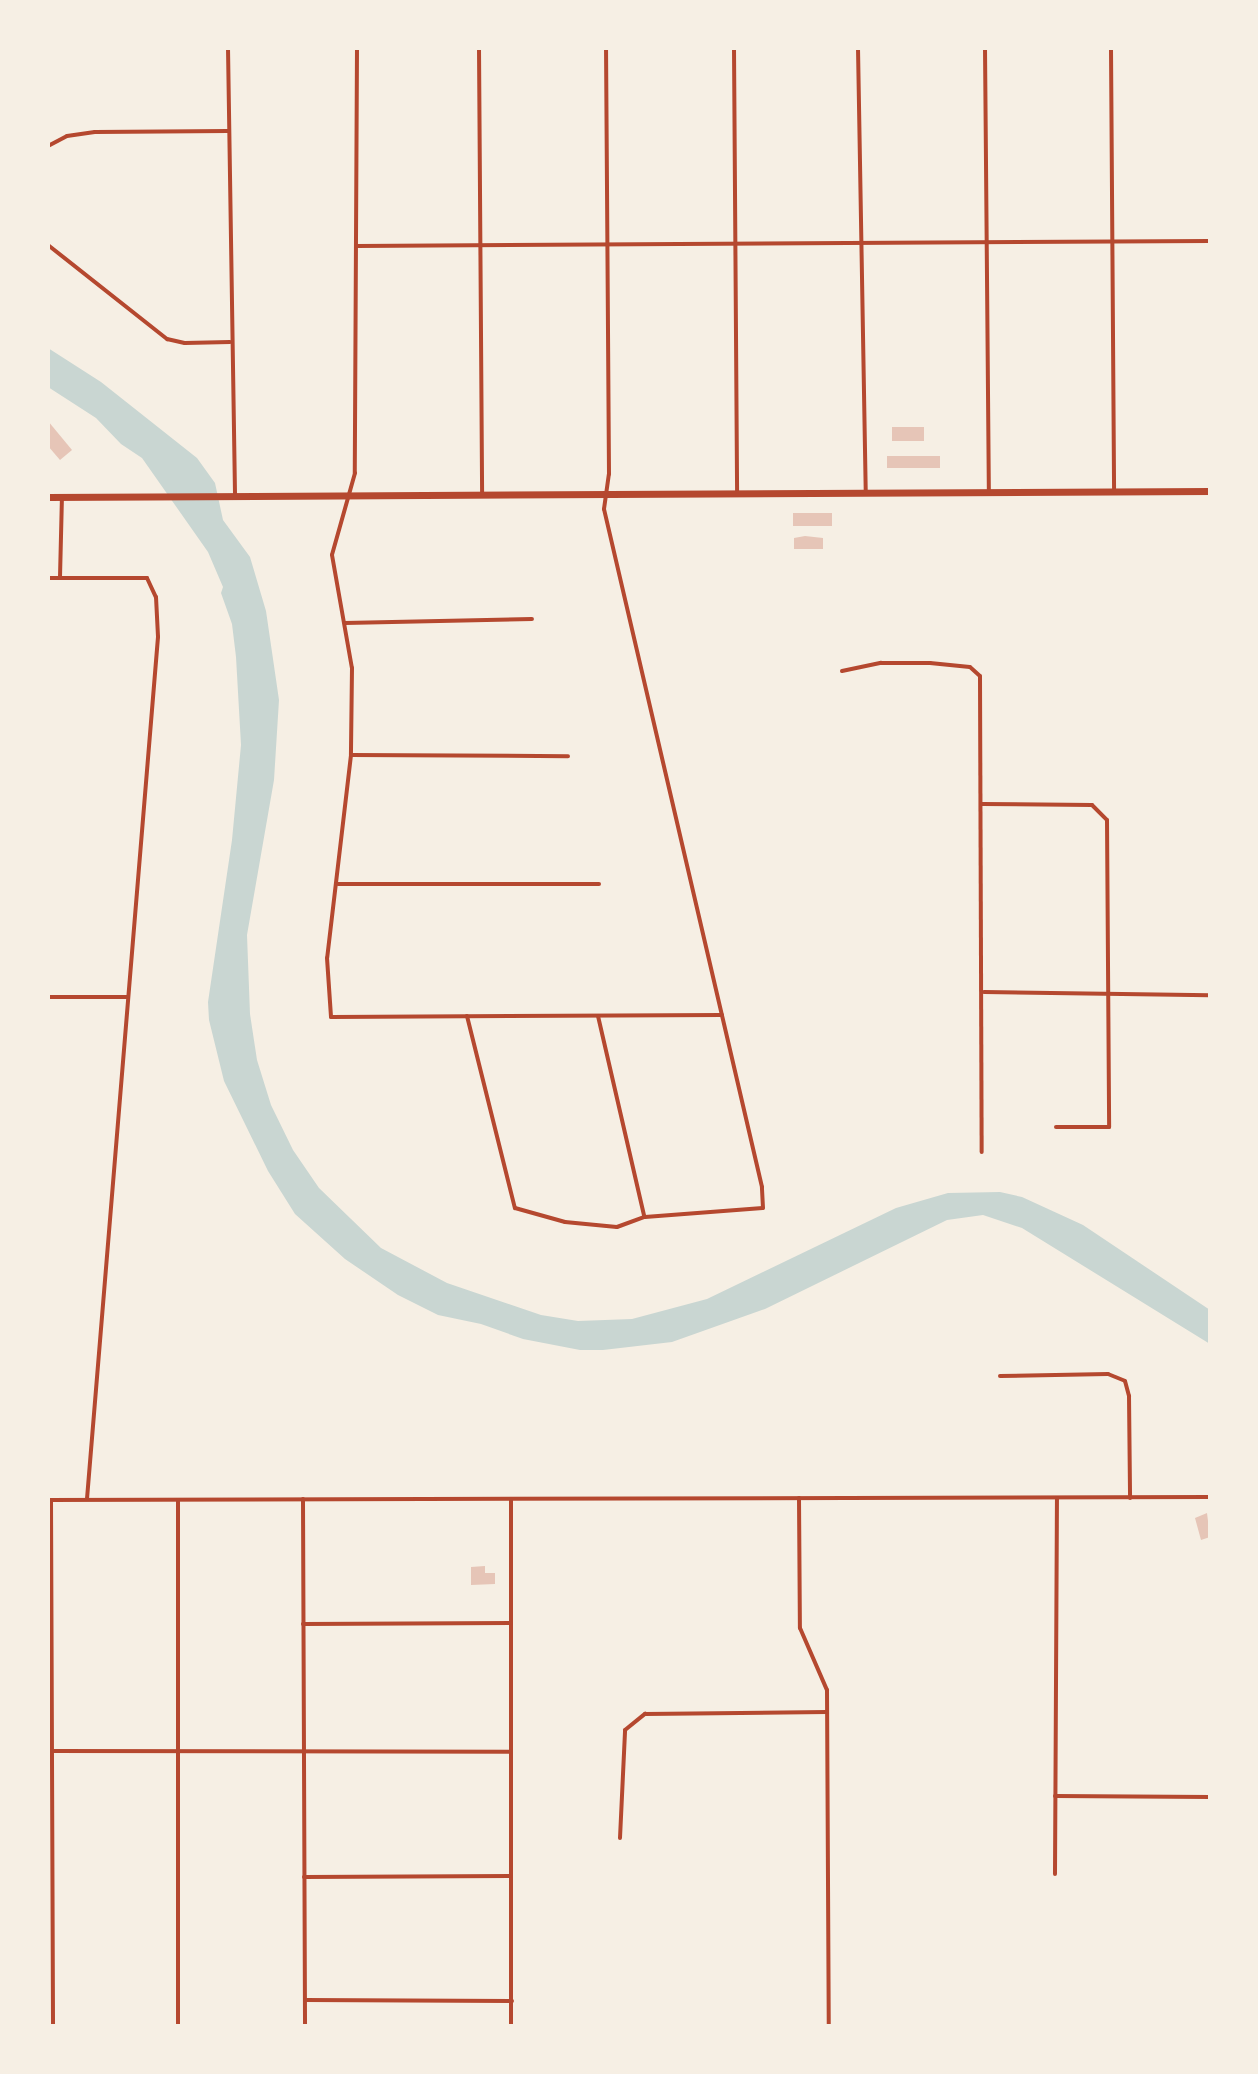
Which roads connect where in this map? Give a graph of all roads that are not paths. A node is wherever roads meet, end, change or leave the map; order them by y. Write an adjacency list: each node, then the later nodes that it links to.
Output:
1 (228, 48): 9 (street)
2 (357, 48): 19 (street)
3 (479, 48): 18 (street)
4 (606, 48): 16 (street)
5 (734, 48): 15 (street)
6 (858, 48): 12 (street)
7 (985, 48): 13 (street)
8 (1111, 48): 14 (street)
9 (228, 131): 10 (street); 20 (street)
10 (48, 146)
11 (1210, 241): 14 (street)
12 (861, 242): 13 (street); 15 (street); 23 (street)
13 (987, 242): 14 (street); 24 (street)
14 (1112, 242): 21 (street)
15 (735, 243): 16 (street); 25 (street)
16 (607, 244): 18 (street); 26 (street)
17 (48, 245): 20 (street)
18 (481, 245): 19 (street); 28 (street)
19 (357, 246): 27 (street)
20 (230, 342): 29 (street)
21 (1114, 491): 22 (main road); 24 (main road)
22 (1210, 491)
23 (866, 492): 24 (main road); 25 (main road)
24 (989, 492)
25 (737, 493): 26 (main road)
26 (606, 494): 28 (main road); 47 (street)
27 (348, 495): 28 (main road); 29 (main road); 35 (street)
28 (482, 495)
29 (231, 496): 31 (main road)
30 (48, 497): 31 (main road)
31 (62, 497): 32 (street)
32 (60, 577): 33 (street); 46 (street)
33 (48, 578)
34 (532, 619): 35 (street)
35 (345, 623): 37 (street)
36 (842, 671): 39 (street)
37 (351, 755): 38 (street); 40 (street)
38 (568, 756)
39 (982, 804): 42 (street); 43 (street)
40 (338, 884): 41 (street); 48 (street)
41 (599, 884)
42 (984, 992): 43 (street); 51 (street)
43 (1108, 994): 44 (street); 50 (street)
44 (1210, 995)
45 (48, 997): 46 (street)
46 (128, 997): 61 (street)
47 (722, 1015): 49 (street); 52 (street)
48 (467, 1016): 49 (street); 52 (street)
49 (598, 1016): 52 (street)
50 (1056, 1127)
51 (982, 1152)
52 (645, 1217)
53 (1000, 1376): 57 (street)
54 (1210, 1497): 57 (street)
55 (799, 1498): 56 (street); 59 (street); 65 (street)
56 (1057, 1498): 57 (street); 70 (street)
57 (1130, 1498)
58 (303, 1499): 59 (street); 62 (street); 64 (street)
59 (511, 1499): 63 (street)
60 (50, 1500): 61 (street); 66 (street)
61 (87, 1500): 62 (street)
62 (178, 1500): 67 (street)
63 (511, 1623): 64 (street); 69 (street)
64 (303, 1624): 68 (street)
65 (827, 1712): 72 (street); 82 (street)
66 (50, 1751): 67 (street); 78 (street)
67 (178, 1751): 68 (street); 79 (street)
68 (304, 1751): 69 (street); 75 (street)
69 (510, 1752): 74 (street)
70 (1055, 1796): 71 (street); 73 (street)
71 (1210, 1797)
72 (620, 1838)
73 (1055, 1874)
74 (510, 1876): 75 (street); 77 (street)
75 (304, 1877): 76 (street)
76 (305, 2000): 77 (street); 80 (street)
77 (512, 2001): 81 (street)
78 (53, 2026)
79 (178, 2026)
80 (305, 2026)
81 (511, 2026)
82 (829, 2026)

